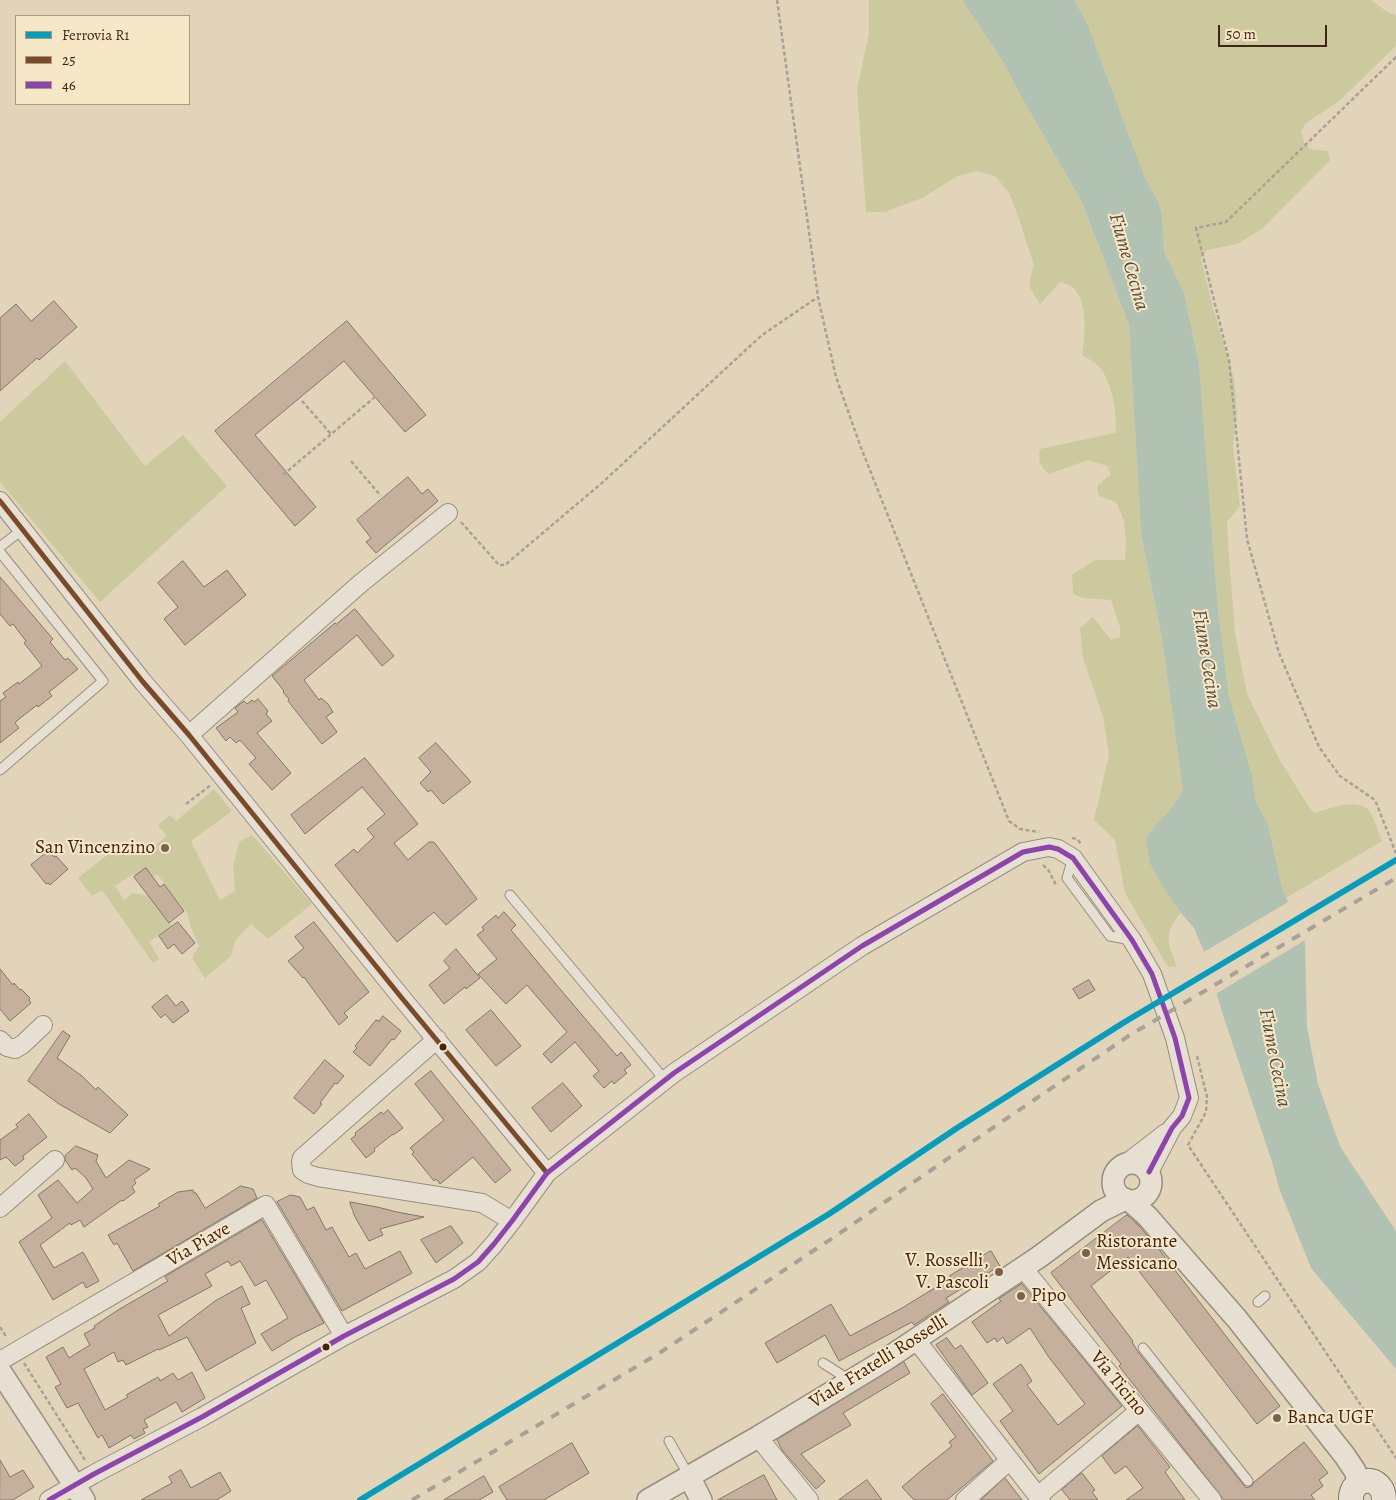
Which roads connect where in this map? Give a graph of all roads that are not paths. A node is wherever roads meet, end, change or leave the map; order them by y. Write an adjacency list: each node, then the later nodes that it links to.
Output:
1 (0, 501): 3 (street)
2 (448, 513): 6 (street)
3 (23, 529): 4 (lane); 6 (street)
4 (0, 547)
5 (0, 552): 7 (lane)
6 (189, 735): 10 (street)
7 (0, 770)
8 (510, 895): 12 (lane)
9 (43, 1025): 11 (street)
10 (437, 1039): 17 (street); 20 (street)
11 (0, 1040)
12 (665, 1080): 13 (street); 17 (street)
13 (1172, 1128): 15 (street); 16 (street)
14 (55, 1160): 18 (street)
15 (1128, 1163): 16 (street); 19 (street)
16 (1149, 1172): 19 (street)
17 (547, 1173): 20 (street)
18 (3, 1200)
19 (1132, 1200): 21 (street, Viale Fratelli Rosselli); 35 (street)
20 (512, 1222): 22 (street)
21 (1023, 1268): 23 (street, Viale Fratelli Rosselli); 29 (street, Via Ticino)
22 (344, 1336): 25 (street, Via Piave); 36 (street)
23 (916, 1340): 28 (street, Viale Fratelli Rosselli); 32 (street)
24 (1143, 1348): 34 (lane)
25 (0, 1361)
26 (823, 1363): 28 (lane)
27 (0, 1370): 36 (street)
28 (851, 1381): 30 (street, Viale Fratelli Rosselli)
29 (1139, 1411): 38 (street); 44 (street, Via Ticino)
30 (758, 1437): 33 (street, Viale Fratelli Rosselli); 42 (street)
31 (669, 1441): 33 (lane)
32 (1010, 1460): 38 (street); 43 (street)
33 (689, 1476): 40 (street, Viale Fratelli Rosselli); 41 (street)
34 (1248, 1481)
35 (1355, 1491): 37 (main road)
36 (79, 1493): 39 (street)
37 (1388, 1496)
38 (1040, 1498)
39 (49, 1500)
40 (648, 1500)
41 (701, 1500)
42 (809, 1500)
43 (965, 1500)
44 (1212, 1500)

